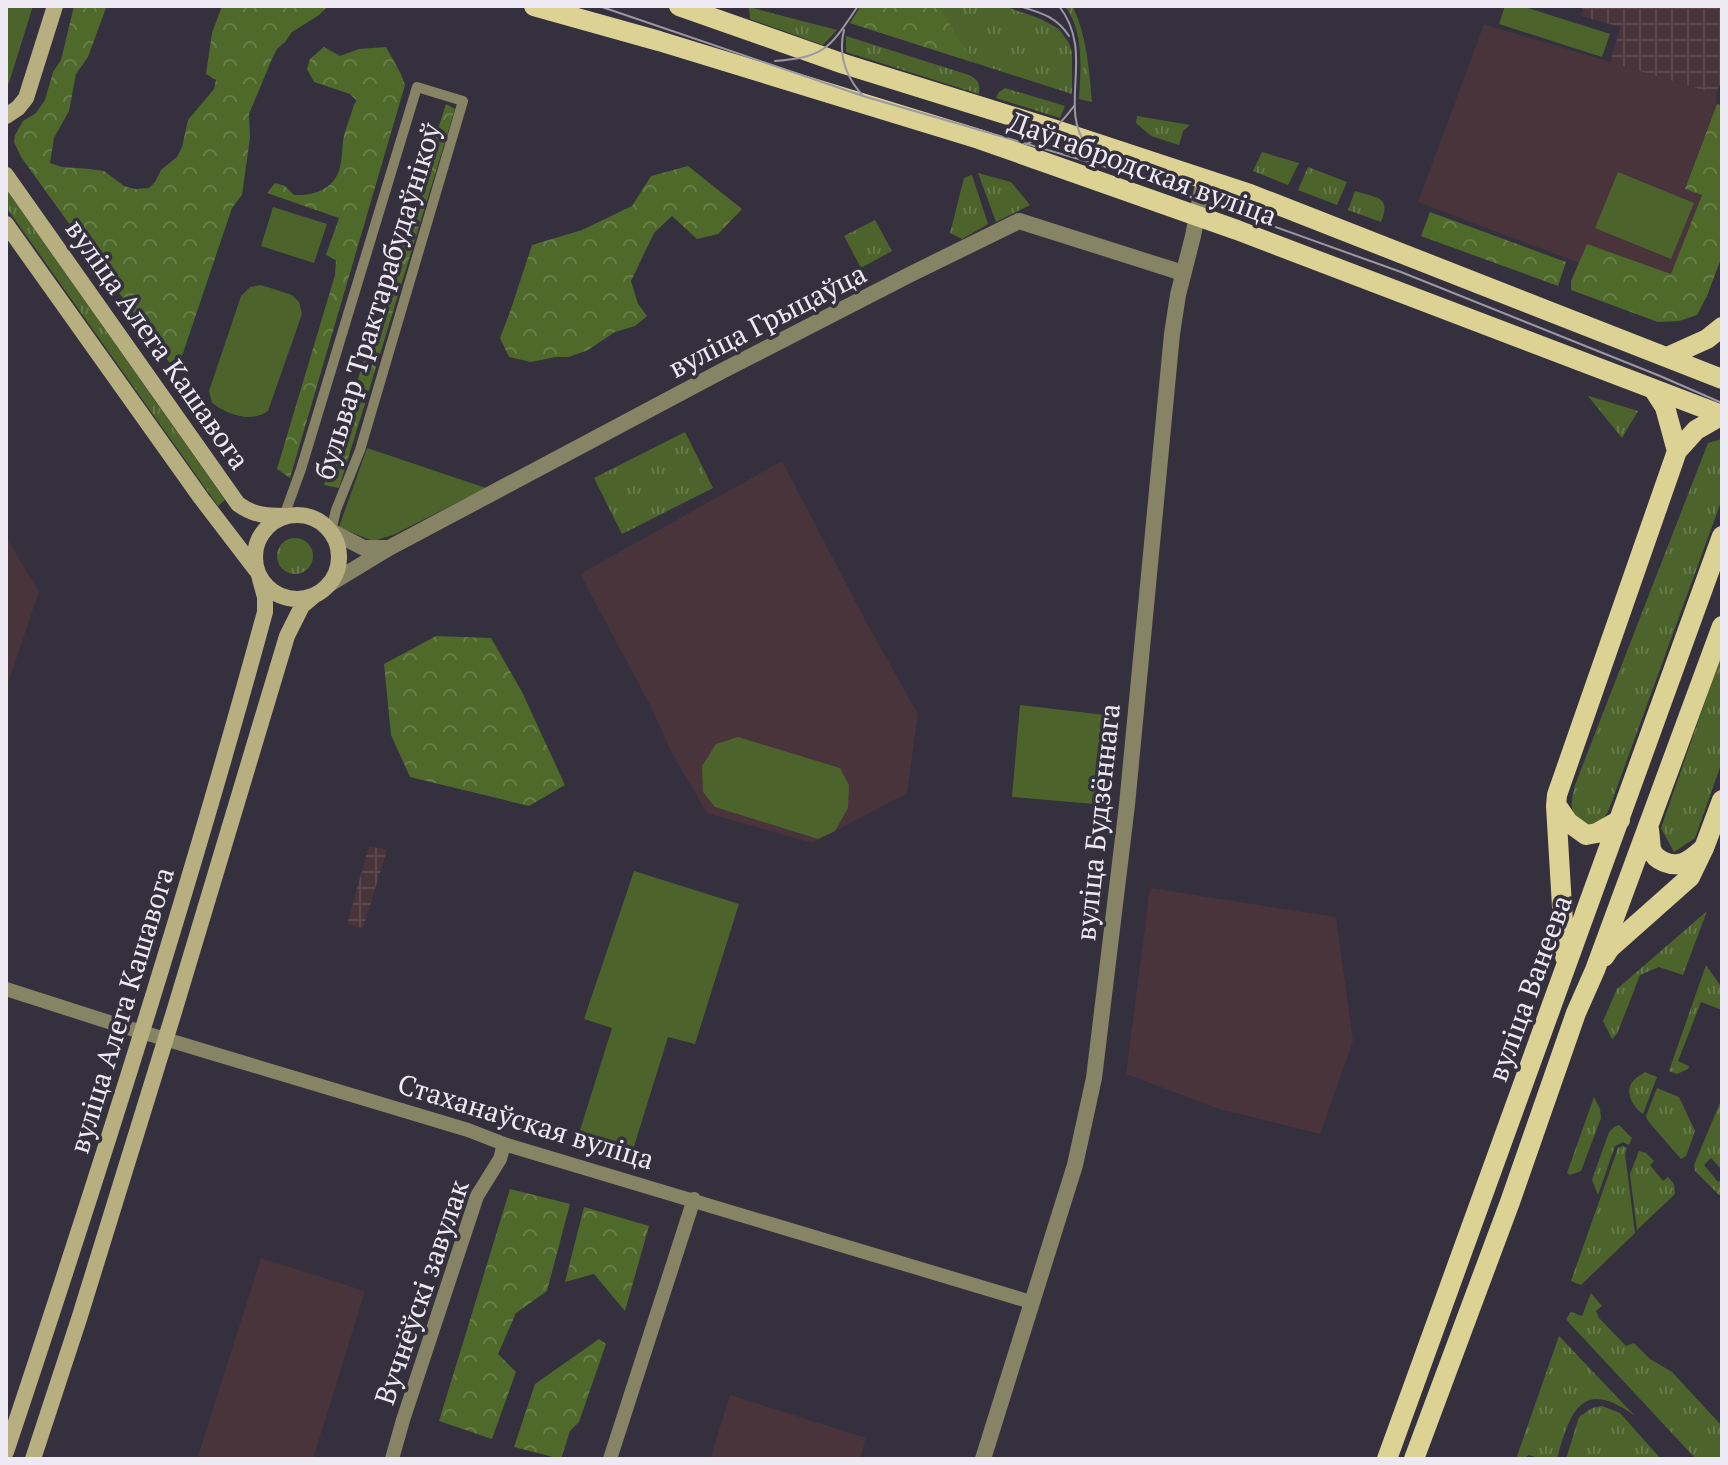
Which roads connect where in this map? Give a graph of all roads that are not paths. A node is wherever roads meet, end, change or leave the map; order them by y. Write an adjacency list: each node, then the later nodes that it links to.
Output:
1 (55, 6): 4 (main road)
2 (534, 6): 7 (main road, Даўгабродская вуліца)
3 (679, 6): 6 (main road, Даўгабродская вуліца)
4 (6, 116)
5 (6, 175): 16 (main road, вуліца Алега Кашавога)
6 (1204, 179): 7 (street, вуліца Будзённага); 11 (main road, Даўгабродская вуліца)
7 (1197, 216): 9 (street, вуліца Будзённага); 13 (main road, Даўгабродская вуліца)
8 (6, 224): 20 (main road, вуліца Алега Кашавога)
9 (1183, 273): 19 (street, вуліца Грыцаўца); 37 (street, вуліца Будзённага)
10 (1722, 327): 11 (main road)
11 (1667, 357): 12 (main road, Даўгабродская вуліца)
12 (1722, 379)
13 (1654, 390): 14 (main road, Даўгабродская вуліца); 15 (main road)
14 (1722, 415): 15 (main road)
15 (1677, 451): 26 (main road)
16 (284, 516): 17 (main road); 17 (street, бульвар Трактарабудаўнікоў); 20 (main road)
17 (331, 531): 19 (street); 21 (main road)
18 (1722, 536): 27 (main road, вуліца Ванеева)
19 (389, 548): 21 (street, вуліца Грыцаўца)
20 (258, 574): 21 (main road); 23 (main road, вуліца Алега Кашавога)
21 (321, 590): 25 (main road, вуліца Алега Кашавога)
22 (1722, 626): 28 (main road, вуліца Ванеева)
23 (214, 794): 25 (main road); 33 (main road, вуліца Алега Кашавога)
24 (1722, 800): 29 (main road)
25 (236, 802): 34 (main road, вуліца Алега Кашавога)
26 (1556, 806): 27 (main road); 31 (main road)
27 (1620, 820): 31 (main road, вуліца Ванеева)
28 (1648, 826): 29 (main road); 30 (main road, вуліца Ванеева)
29 (1704, 848): 30 (main road)
30 (1595, 970): 44 (main road, вуліца Ванеева)
31 (1562, 977): 43 (main road, вуліца Ванеева)
32 (6, 989): 33 (street, Стаханаўская вуліца)
33 (143, 1032): 34 (street, Стаханаўская вуліца); 38 (main road, вуліца Алега Кашавога)
34 (166, 1038): 35 (street, Стаханаўская вуліца); 39 (main road, вуліца Алега Кашавога)
35 (504, 1144): 36 (street, Стаханаўская вуліца); 40 (street, Вучнёўскі завулак)
36 (694, 1199): 37 (street, Стаханаўская вуліца); 41 (street)
37 (1031, 1302): 42 (street, вуліца Будзённага)
38 (6, 1452)
39 (33, 1459)
40 (392, 1459)
41 (610, 1459)
42 (983, 1459)
43 (1387, 1459)
44 (1414, 1459)

